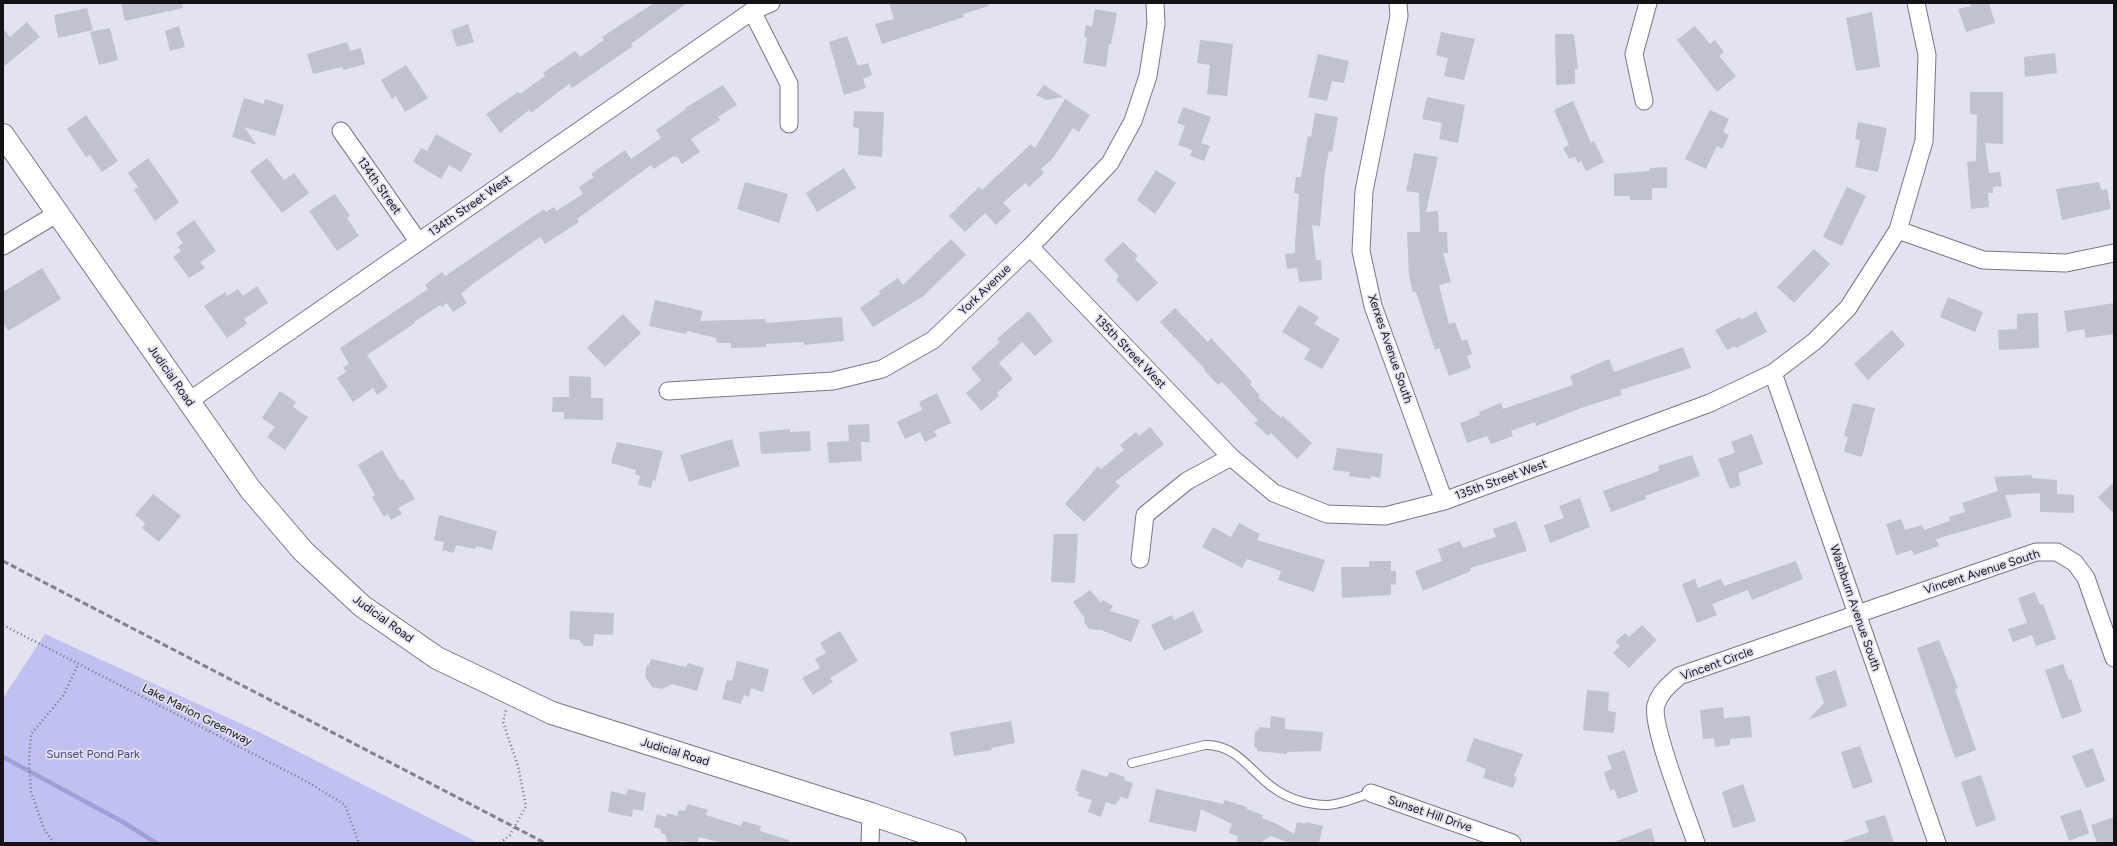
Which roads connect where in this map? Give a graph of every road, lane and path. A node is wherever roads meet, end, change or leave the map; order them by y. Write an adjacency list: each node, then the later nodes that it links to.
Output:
1 (771, 3): 6 (street, 134th Street West)
2 (1155, 3): 15 (street, York Avenue)
3 (1398, 3): 21 (street, Xerxes Avenue South)
4 (1648, 3): 7 (street)
5 (1916, 3): 12 (street, 135th Street West)
6 (752, 11): 8 (street); 13 (street, 134th Street West)
7 (1644, 101)
8 (789, 124)
9 (341, 131): 13 (street, 134th Street)
10 (3, 135): 11 (street, Judicial Road)
11 (58, 213): 14 (street); 19 (street, Judicial Road)
12 (1898, 230): 16 (street); 17 (street, 135th Street West)
13 (418, 241): 19 (street, 134th Street West)
14 (3, 246)
15 (1030, 247): 18 (street, York Avenue); 20 (street, 135th Street West)
16 (2114, 253)
17 (1773, 372): 21 (street, 135th Street West); 23 (street, Washburn Avenue South)
18 (668, 391)
19 (189, 401): 27 (street, Judicial Road)
20 (1231, 457): 21 (street, 135th Street West); 22 (street)
21 (1444, 501)
22 (1140, 559)
23 (1858, 614): 25 (street, Vincent Avenue South); 37 (street, Vincent Circle); 38 (street, Washburn Avenue South)
24 (3, 625): 26 (path, Lake Marion Greenway)
25 (2114, 658)
26 (78, 665): 31 (path); 32 (path, Lake Marion Greenway)
27 (510, 693): 30 (street, Judicial Road); 33 (path)
28 (1132, 763): 29 (lane)
29 (1371, 793): 36 (street, Sunset Hill Drive)
30 (871, 814): 34 (street); 35 (street, Judicial Road)
31 (54, 843)
32 (359, 843)
33 (500, 843)
34 (870, 843)
35 (955, 843)
36 (1512, 843)
37 (1696, 843)
38 (1937, 843)

